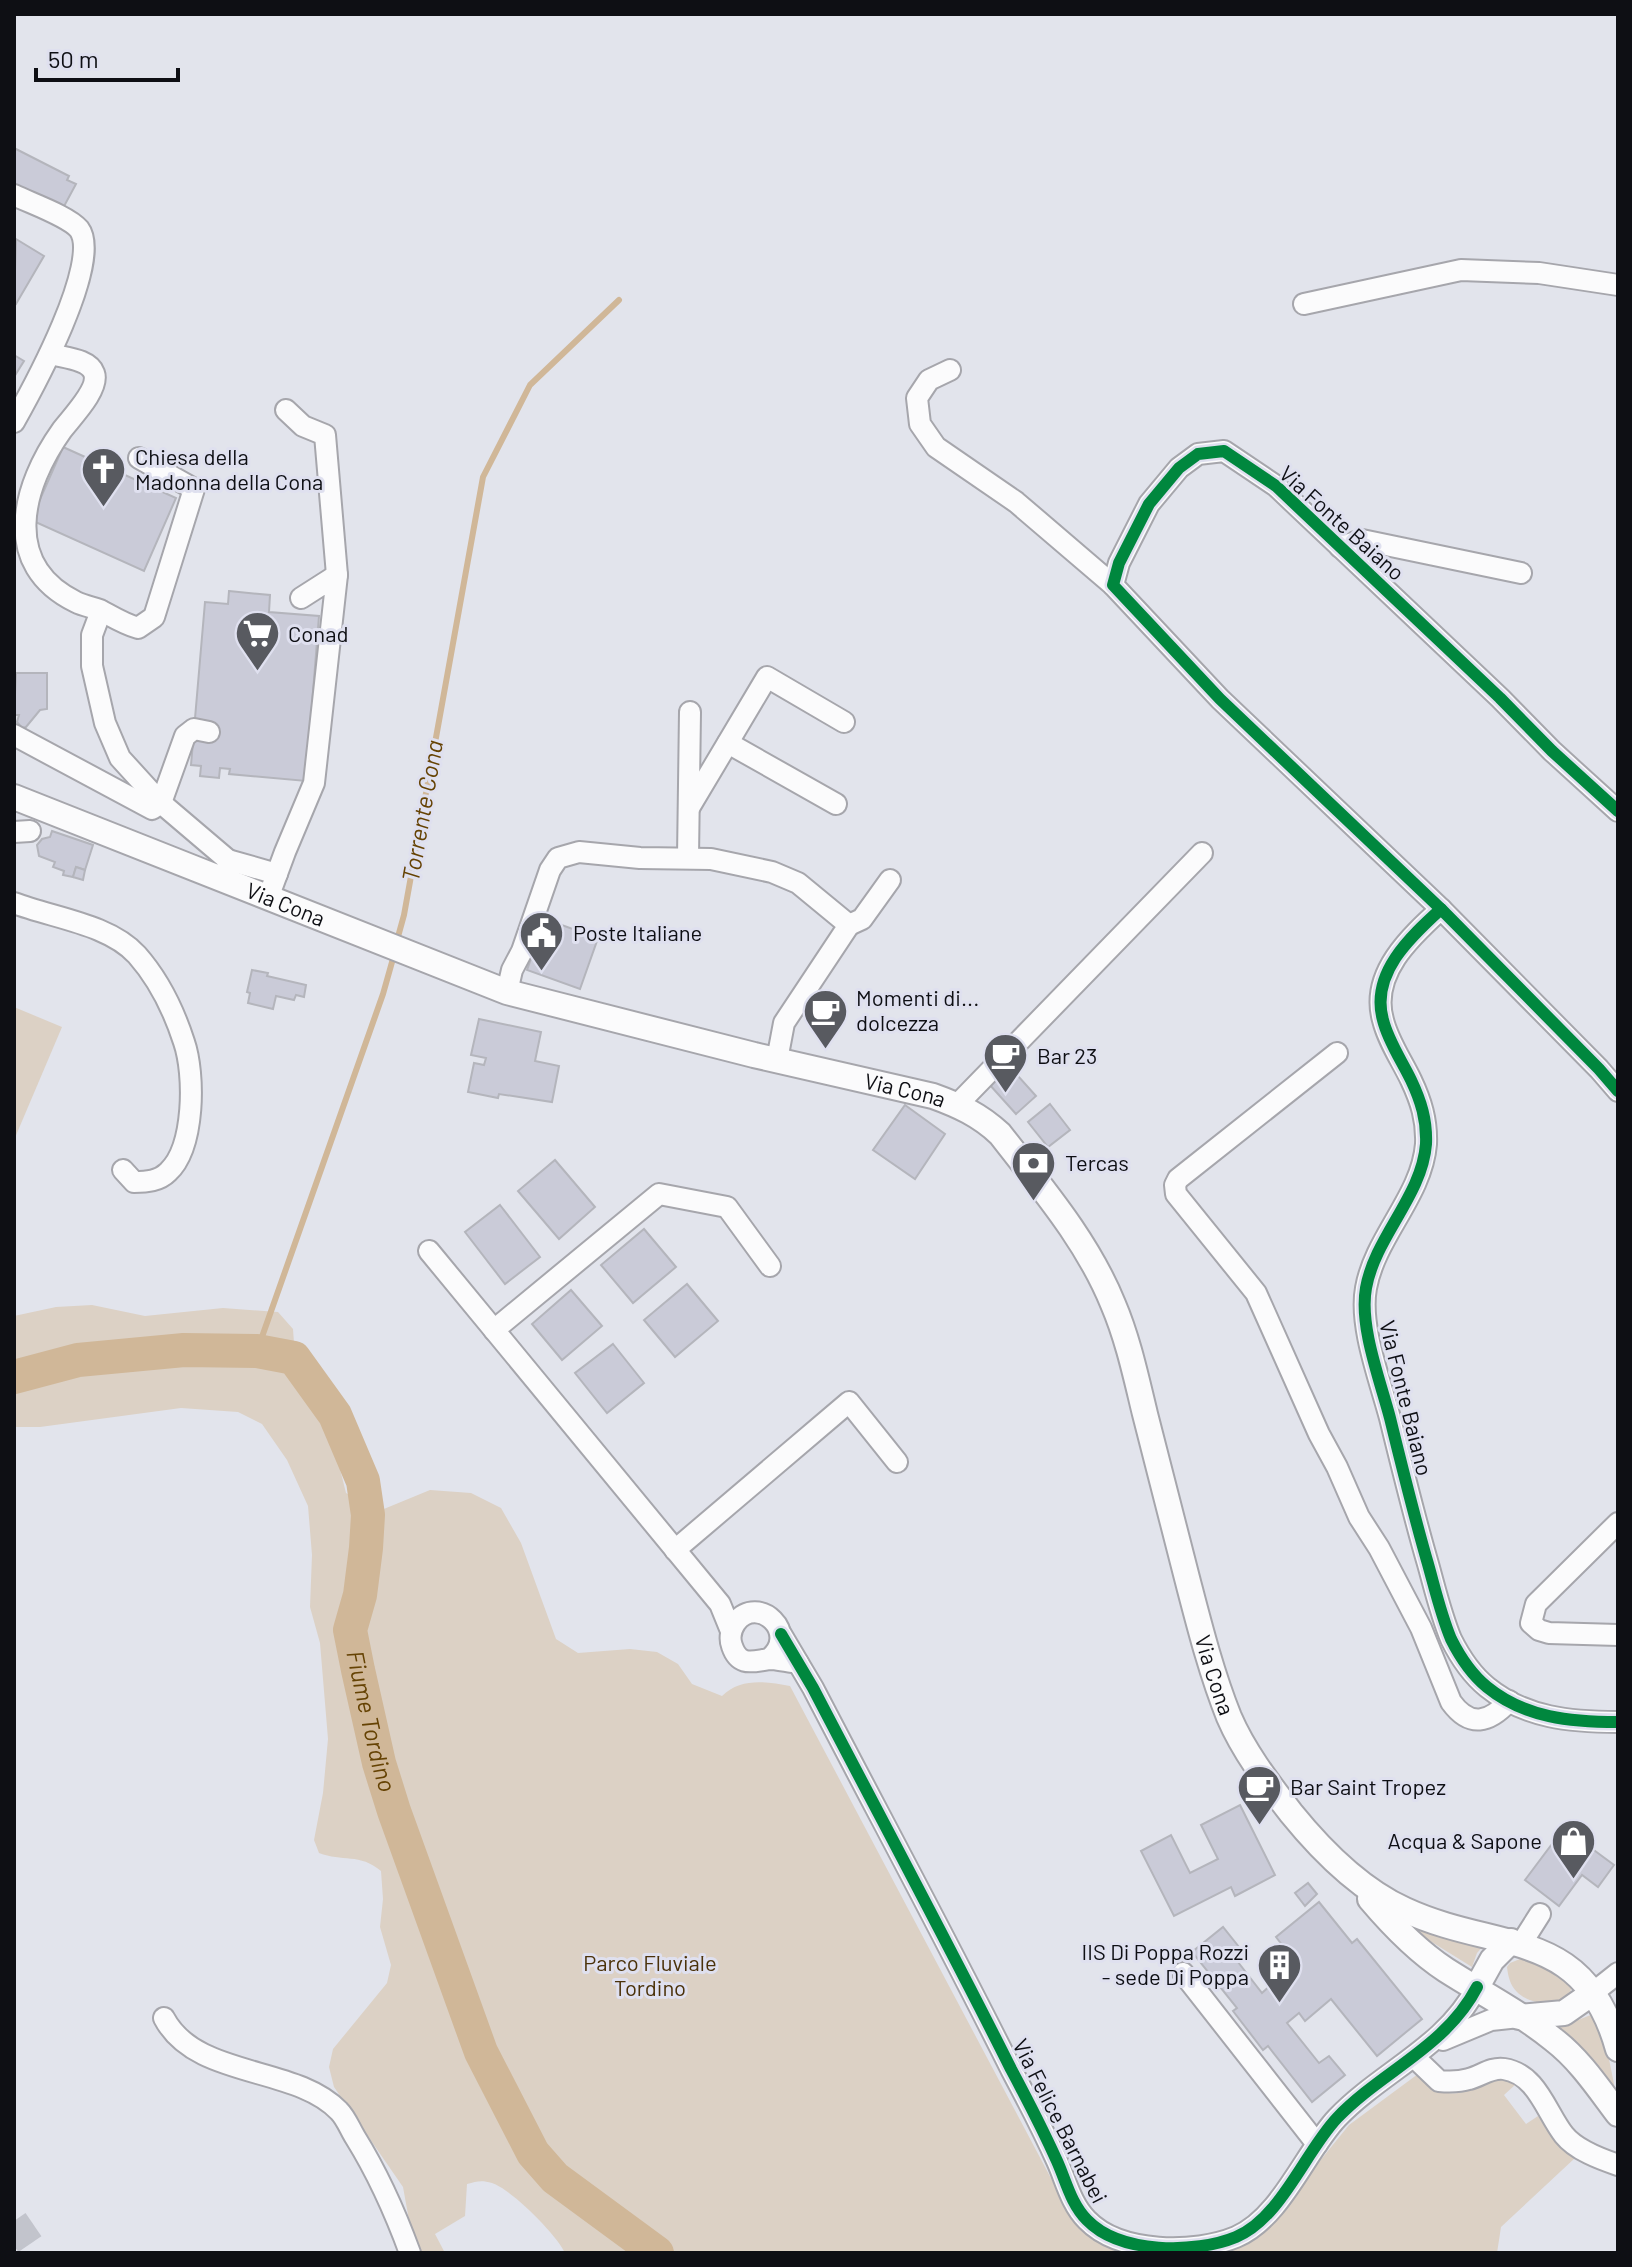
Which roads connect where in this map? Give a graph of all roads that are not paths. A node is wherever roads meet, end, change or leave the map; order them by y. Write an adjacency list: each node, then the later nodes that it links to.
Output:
1 (14, 195): 4 (street)
2 (1618, 285): 3 (street)
3 (1304, 304)
4 (51, 354): 7 (street); 14 (street)
5 (950, 370): 12 (street)
6 (286, 410): 11 (street)
7 (14, 422)
8 (139, 458): 14 (street)
9 (1340, 547): 10 (street); 12 (street, Via Fonte Baiano); 24 (street, Via Fonte Baiano)
10 (1521, 573)
11 (337, 575): 13 (street); 28 (street)
12 (1113, 585): 32 (street)
13 (301, 598)
14 (101, 611): 21 (street)
15 (690, 712): 23 (street)
16 (844, 722): 19 (street)
17 (209, 732): 21 (street)
18 (14, 735): 21 (street)
19 (728, 743): 22 (street); 23 (street)
20 (14, 797): 27 (main road, Via Cona)
21 (161, 803): 27 (street)
22 (836, 804)
23 (689, 808): 26 (street)
24 (1618, 811)
25 (1202, 853): 38 (street)
26 (688, 857): 33 (street); 34 (street)
27 (227, 871): 28 (street); 30 (main road, Via Cona)
28 (277, 874): 30 (street)
29 (890, 880): 33 (street)
30 (268, 898): 34 (main road, Via Cona)
31 (14, 903): 39 (street)
32 (1441, 909): 37 (street); 51 (street, Via Fonte Baiano)
33 (849, 925): 36 (street)
34 (500, 990): 36 (main road, Via Cona)
35 (1337, 1053): 51 (street)
36 (777, 1060): 38 (main road, Via Cona)
37 (1618, 1091)
38 (957, 1105): 53 (main road, Via Cona)
39 (123, 1170)
40 (429, 1251): 42 (street)
41 (770, 1266): 42 (street)
42 (494, 1330): 45 (street)
43 (897, 1462): 45 (street)
44 (1618, 1523): 48 (street)
45 (675, 1550): 46 (street)
46 (737, 1623): 47 (street); 49 (street)
47 (781, 1634): 49 (street); 50 (street, Via Felice Barnabei)
48 (1618, 1635)
49 (769, 1659): 50 (street)
50 (798, 1663): 65 (street, Via Felice Barnabei)
51 (1509, 1701): 52 (street, Via Fonte Baiano)
52 (1618, 1722)
53 (1352, 1874): 55 (main road, Via Cona); 58 (main road, Via Cona)
54 (1540, 1914): 55 (street)
55 (1516, 1942): 58 (main road); 59 (main road, Via Cona)
56 (1183, 1973): 65 (street)
57 (1618, 1973): 59 (street)
58 (1477, 1987): 60 (main road, Via Cona); 63 (street, Via Felice Barnabei)
59 (1594, 1992): 60 (main road); 62 (main road)
60 (1519, 2017): 63 (street, Via Felice Barnabei); 64 (main road, Via Cona)
61 (164, 2018): 67 (street)
62 (1618, 2049)
63 (1420, 2053): 65 (street, Via Felice Barnabei); 66 (street)
64 (1618, 2114)
65 (1317, 2144)
66 (1618, 2165)
67 (410, 2253)

